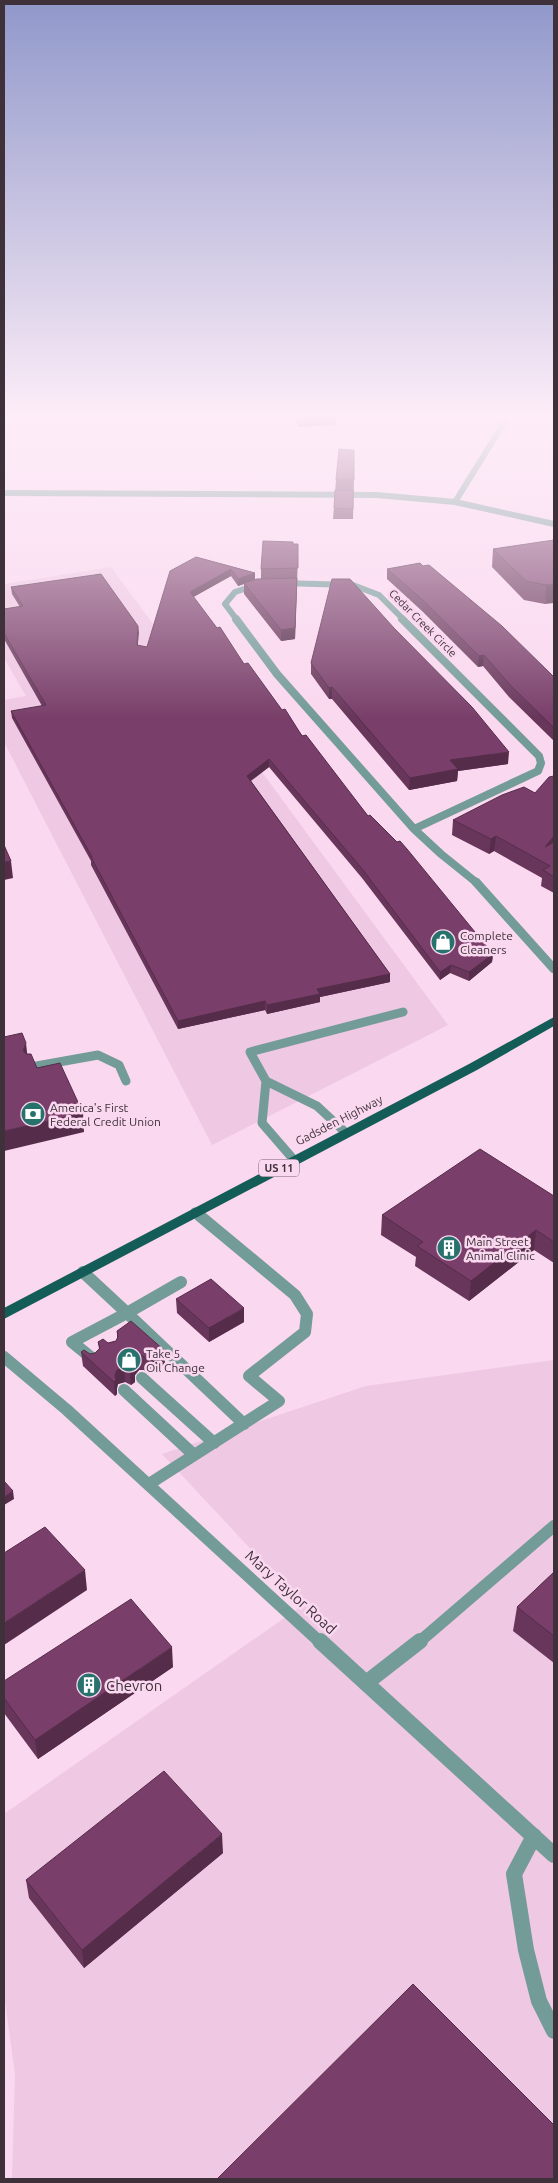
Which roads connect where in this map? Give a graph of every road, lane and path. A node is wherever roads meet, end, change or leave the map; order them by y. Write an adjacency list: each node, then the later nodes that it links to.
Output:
1 (518, 515): 2 (street)
2 (554, 524)
3 (414, 829): 3 (street, Cedar Creek Circle); 4 (street, Cedar Creek Circle)
4 (554, 969)
5 (403, 1012): 9 (street)
6 (554, 1020): 10 (main road, Gadsden Highway / US 11)
7 (31, 1067): 8 (street)
8 (126, 1081)
9 (266, 1081): 10 (street); 11 (street)
10 (346, 1133): 11 (main road, Gadsden Highway / US 11)
11 (294, 1160): 12 (main road, Gadsden Highway / US 11)
12 (195, 1212): 13 (main road, Gadsden Highway / US 11); 23 (street)
13 (83, 1272): 15 (street); 16 (main road, Gadsden Highway / US 11)
14 (181, 1282): 15 (street)
15 (127, 1312): 17 (street); 23 (street)
16 (4, 1314)
17 (93, 1330): 18 (street); 20 (street)
18 (102, 1339)
19 (4, 1357): 26 (street, Mary Taylor Road)
20 (93, 1360)
21 (142, 1378): 24 (street)
22 (124, 1390): 25 (street)
23 (244, 1424): 24 (street)
24 (214, 1443): 25 (street)
25 (194, 1456): 26 (street)
26 (149, 1484): 28 (street, Mary Taylor Road)
27 (554, 1526): 28 (street)
28 (366, 1683): 29 (street, Mary Taylor Road)
29 (534, 1836): 30 (street, Mary Taylor Road); 31 (street)
30 (554, 1855)
31 (554, 2031)

